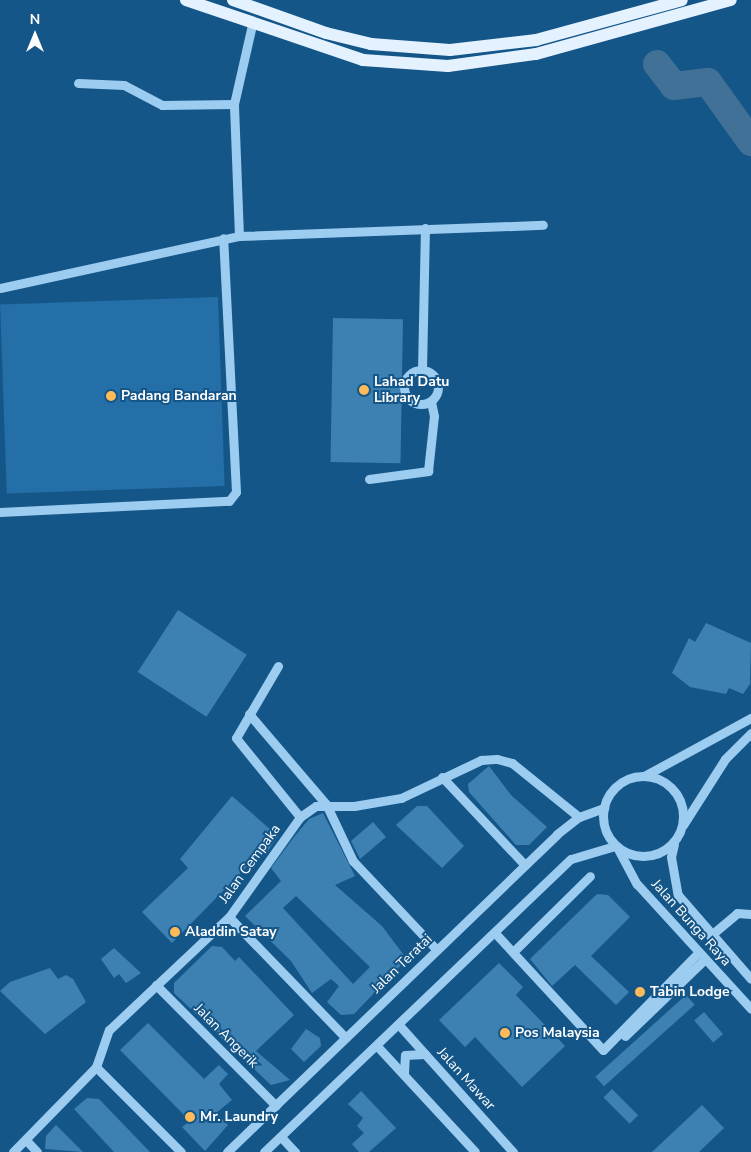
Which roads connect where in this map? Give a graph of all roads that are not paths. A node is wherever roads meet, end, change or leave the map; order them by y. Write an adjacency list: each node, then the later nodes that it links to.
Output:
1 (186, 0): 5 (main road)
2 (233, 0): 3 (main road)
3 (682, 0)
4 (730, 0): 5 (main road)
5 (252, 25): 7 (street)
6 (78, 83): 7 (street)
7 (234, 104): 10 (street)
8 (543, 225): 9 (street)
9 (425, 228): 10 (street); 13 (street)
10 (239, 236): 11 (street)
11 (223, 238): 12 (street); 16 (street)
12 (0, 288)
13 (422, 370): 14 (street); 14 (street)
14 (430, 402): 15 (street)
15 (369, 480)
16 (0, 512)
17 (278, 666): 18 (street)
18 (249, 714): 23 (street); 25 (street)
19 (751, 718): 21 (street)
20 (751, 733): 27 (street)
21 (644, 776): 24 (street); 27 (street)
22 (442, 777): 23 (street); 26 (street); 30 (street)
23 (326, 804): 25 (street, Jalan Cempaka); 36 (street)
24 (604, 808): 26 (street, Jalan Teratai); 29 (street)
25 (300, 817): 33 (street, Jalan Cempaka)
26 (579, 817): 30 (street, Jalan Teratai)
27 (683, 825): 28 (street)
28 (674, 844): 29 (street); 35 (street, Jalan Bunga Raya)
29 (616, 848): 34 (street); 38 (street, Jalan Bunga Raya)
30 (525, 865): 36 (street, Jalan Teratai)
31 (590, 876): 37 (street)
32 (751, 914): 35 (street)
33 (229, 917): 40 (street, Jalan Cempaka); 43 (street)
34 (495, 933): 37 (street); 42 (street)
35 (710, 936): 39 (street, Jalan Bunga Raya)
36 (436, 950): 43 (street, Jalan Teratai)
37 (513, 952): 38 (street)
38 (701, 956): 41 (street, Jalan Bunga Raya); 46 (street)
39 (751, 979)
40 (156, 985): 47 (street, Jalan Cempaka); 49 (street, Jalan Angerik)
41 (751, 1009)
42 (399, 1025): 44 (street); 45 (street, Jalan Mawar)
43 (346, 1038): 49 (street, Jalan Teratai)
44 (377, 1046): 48 (street); 50 (street)
45 (425, 1054): 48 (street); 59 (street, Jalan Mawar)
46 (607, 1054)
47 (96, 1067): 51 (street, Jalan Cempaka); 54 (street)
48 (407, 1077): 58 (street)
49 (276, 1106): 55 (street, Jalan Teratai)
50 (281, 1137): 56 (street); 57 (street)
51 (26, 1140): 52 (street, Jalan Cempaka); 53 (street)
52 (13, 1152)
53 (37, 1152)
54 (181, 1152)
55 (228, 1152)
56 (264, 1152)
57 (295, 1152)
58 (475, 1152)
59 (513, 1152)

